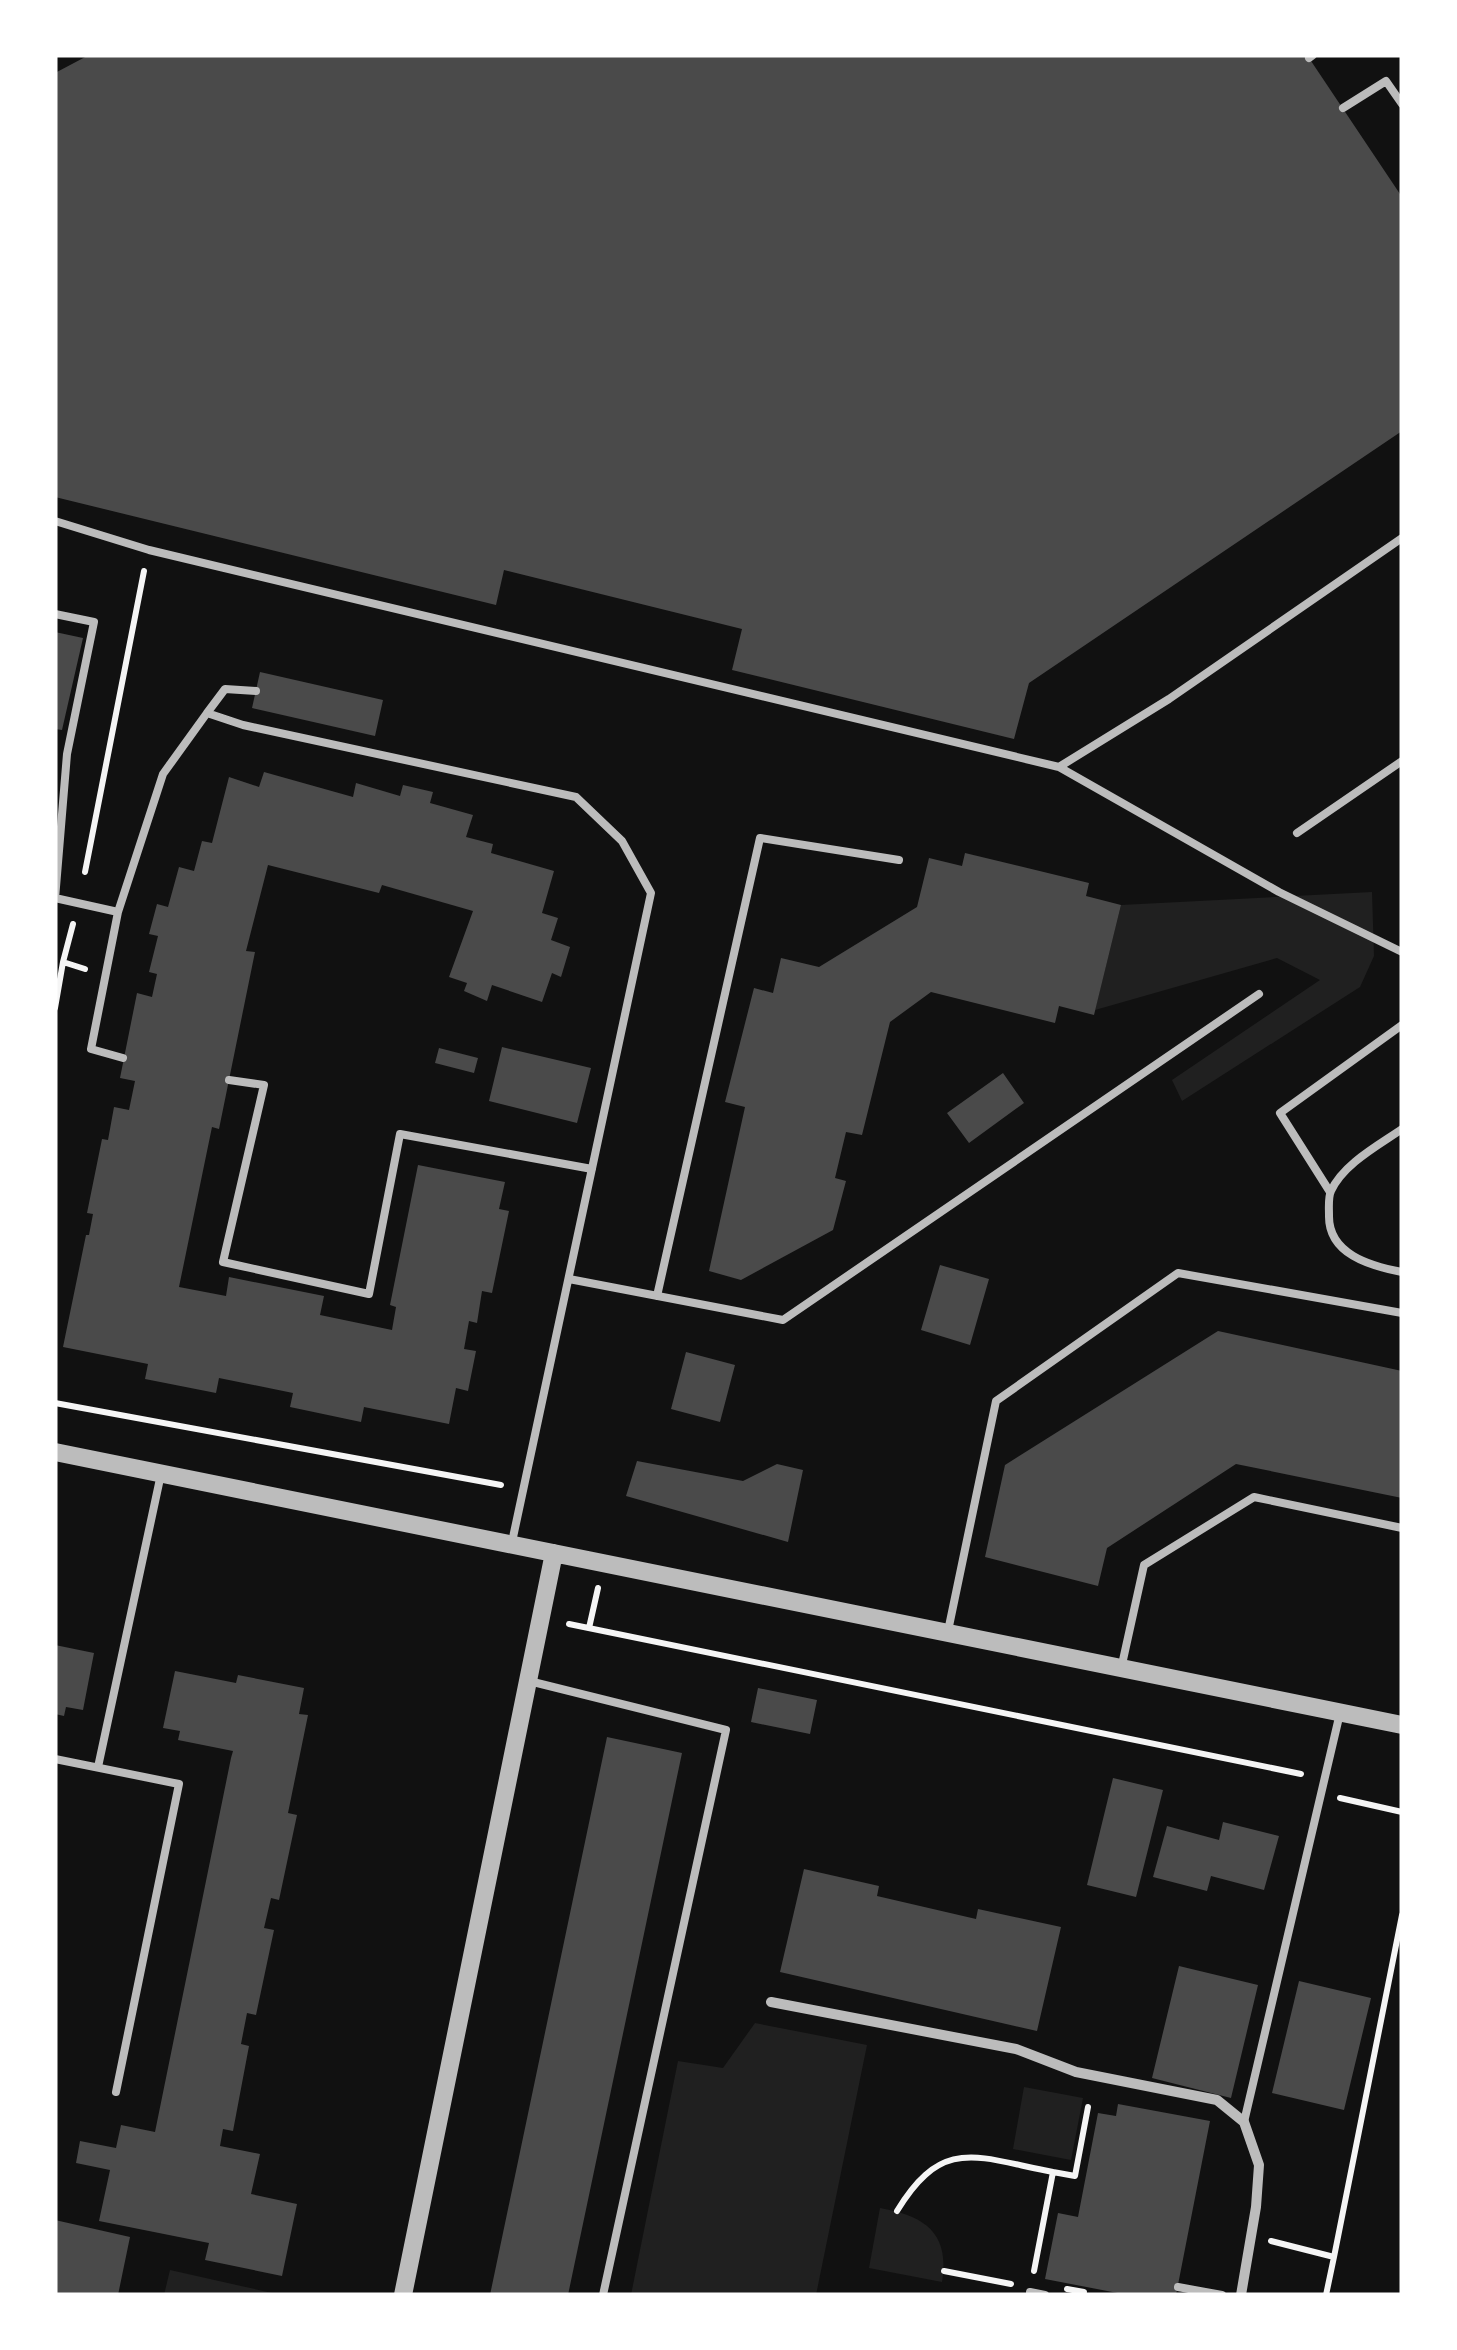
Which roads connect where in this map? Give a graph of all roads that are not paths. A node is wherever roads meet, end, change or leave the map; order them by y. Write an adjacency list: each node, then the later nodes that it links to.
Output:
1 (1402, 104): 2 (lane)
2 (1342, 108)
3 (55, 522): 11 (lane)
4 (1402, 538): 11 (lane)
5 (55, 614): 9 (lane)
6 (256, 690): 7 (lane)
7 (207, 713): 16 (lane); 23 (lane)
8 (55, 752): 9 (lane)
9 (68, 754): 12 (lane)
10 (1402, 760): 13 (lane)
11 (1059, 768): 17 (lane)
12 (58, 820): 15 (lane)
13 (1297, 833)
14 (900, 860): 27 (lane)
15 (55, 899): 16 (lane)
16 (118, 912): 20 (lane)
17 (1402, 952)
18 (1260, 994): 27 (lane)
19 (1402, 1025): 24 (lane)
20 (124, 1058)
21 (229, 1080): 23 (lane)
22 (1402, 1128): 24 (lane)
23 (592, 1169): 26 (lane)
24 (1330, 1192): 25 (lane)
25 (1402, 1272)
26 (568, 1279): 27 (lane); 32 (lane)
27 (656, 1296)
28 (1402, 1313): 34 (lane)
29 (55, 1452): 30 (street)
30 (161, 1474): 32 (street); 40 (lane)
31 (1402, 1528): 35 (lane)
32 (512, 1545): 33 (street)
33 (554, 1554): 34 (street); 36 (street)
34 (948, 1634): 35 (street)
35 (1122, 1668): 37 (street)
36 (529, 1681): 46 (street); 47 (lane)
37 (1340, 1712): 38 (street); 43 (lane)
38 (1402, 1725)
39 (55, 1758): 40 (lane)
40 (98, 1767): 42 (lane)
41 (771, 2002): 43 (street)
42 (116, 2092)
43 (1244, 2122): 50 (street)
44 (1178, 2287): 49 (lane)
45 (1031, 2290): 48 (lane)
46 (403, 2295)
47 (603, 2295)
48 (1045, 2295)
49 (1222, 2295)
50 (1241, 2295)

